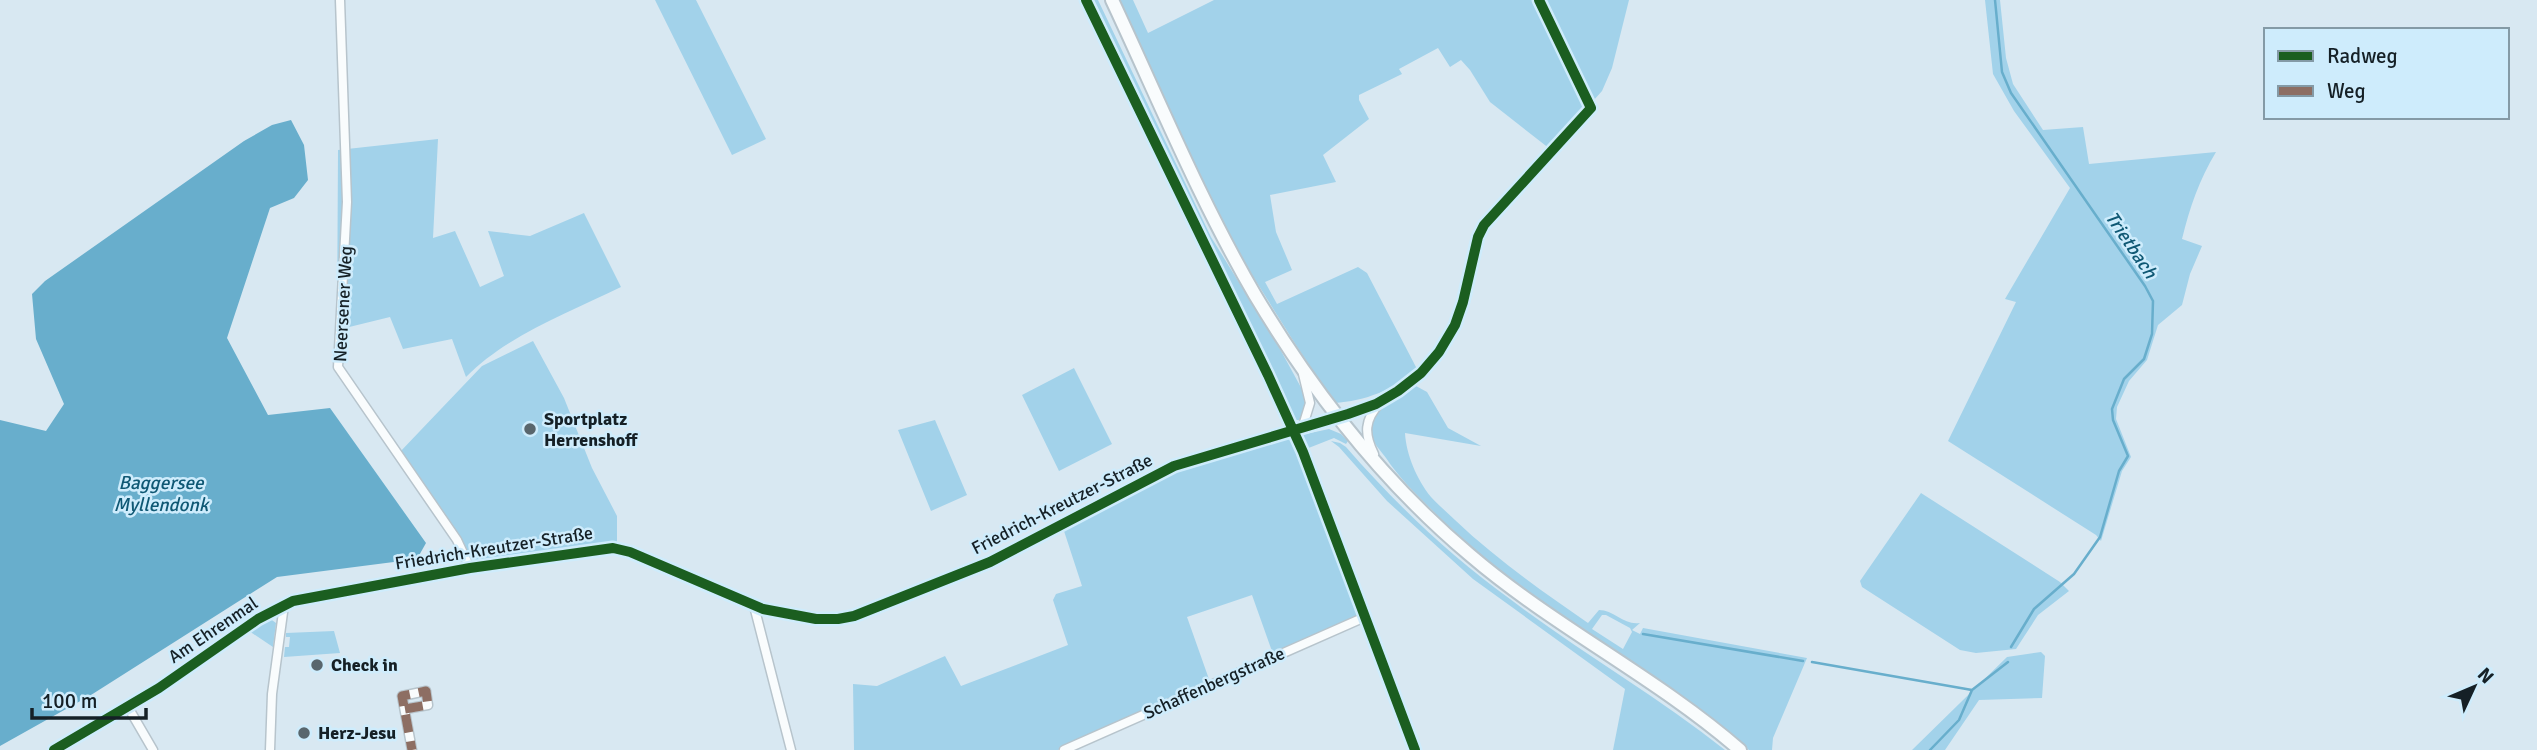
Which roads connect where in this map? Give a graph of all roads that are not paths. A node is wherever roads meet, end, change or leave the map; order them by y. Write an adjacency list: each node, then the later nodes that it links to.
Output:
1 (340, 0): 9 (street, Neersener Weg)
2 (1112, 0): 4 (main road)
3 (1539, 0): 5 (street, Friedrich-Kreutzer-Straße)
4 (1302, 369): 6 (main road); 7 (street)
5 (1385, 399): 6 (street, Friedrich-Kreutzer-Straße); 8 (street, Friedrich-Kreutzer-Straße)
6 (1337, 418): 7 (street, Friedrich-Kreutzer-Straße); 8 (main road)
7 (1302, 429): 11 (street, Friedrich-Kreutzer-Straße)
8 (1391, 480): 21 (main road)
9 (470, 568): 10 (street, Friedrich-Kreutzer-Straße); 11 (street, Friedrich-Kreutzer-Straße)
10 (284, 605): 13 (street, Am Ehrenmal); 17 (street)
11 (754, 606): 19 (street)
12 (1365, 617): 20 (street, Schaffenbergstraße)
13 (128, 707): 15 (street, Am Ehrenmal); 16 (street)
14 (405, 709): 18 (street)
15 (54, 750)
16 (153, 750)
17 (270, 750)
18 (412, 750)
19 (791, 750)
20 (1064, 750)
21 (1740, 750)

